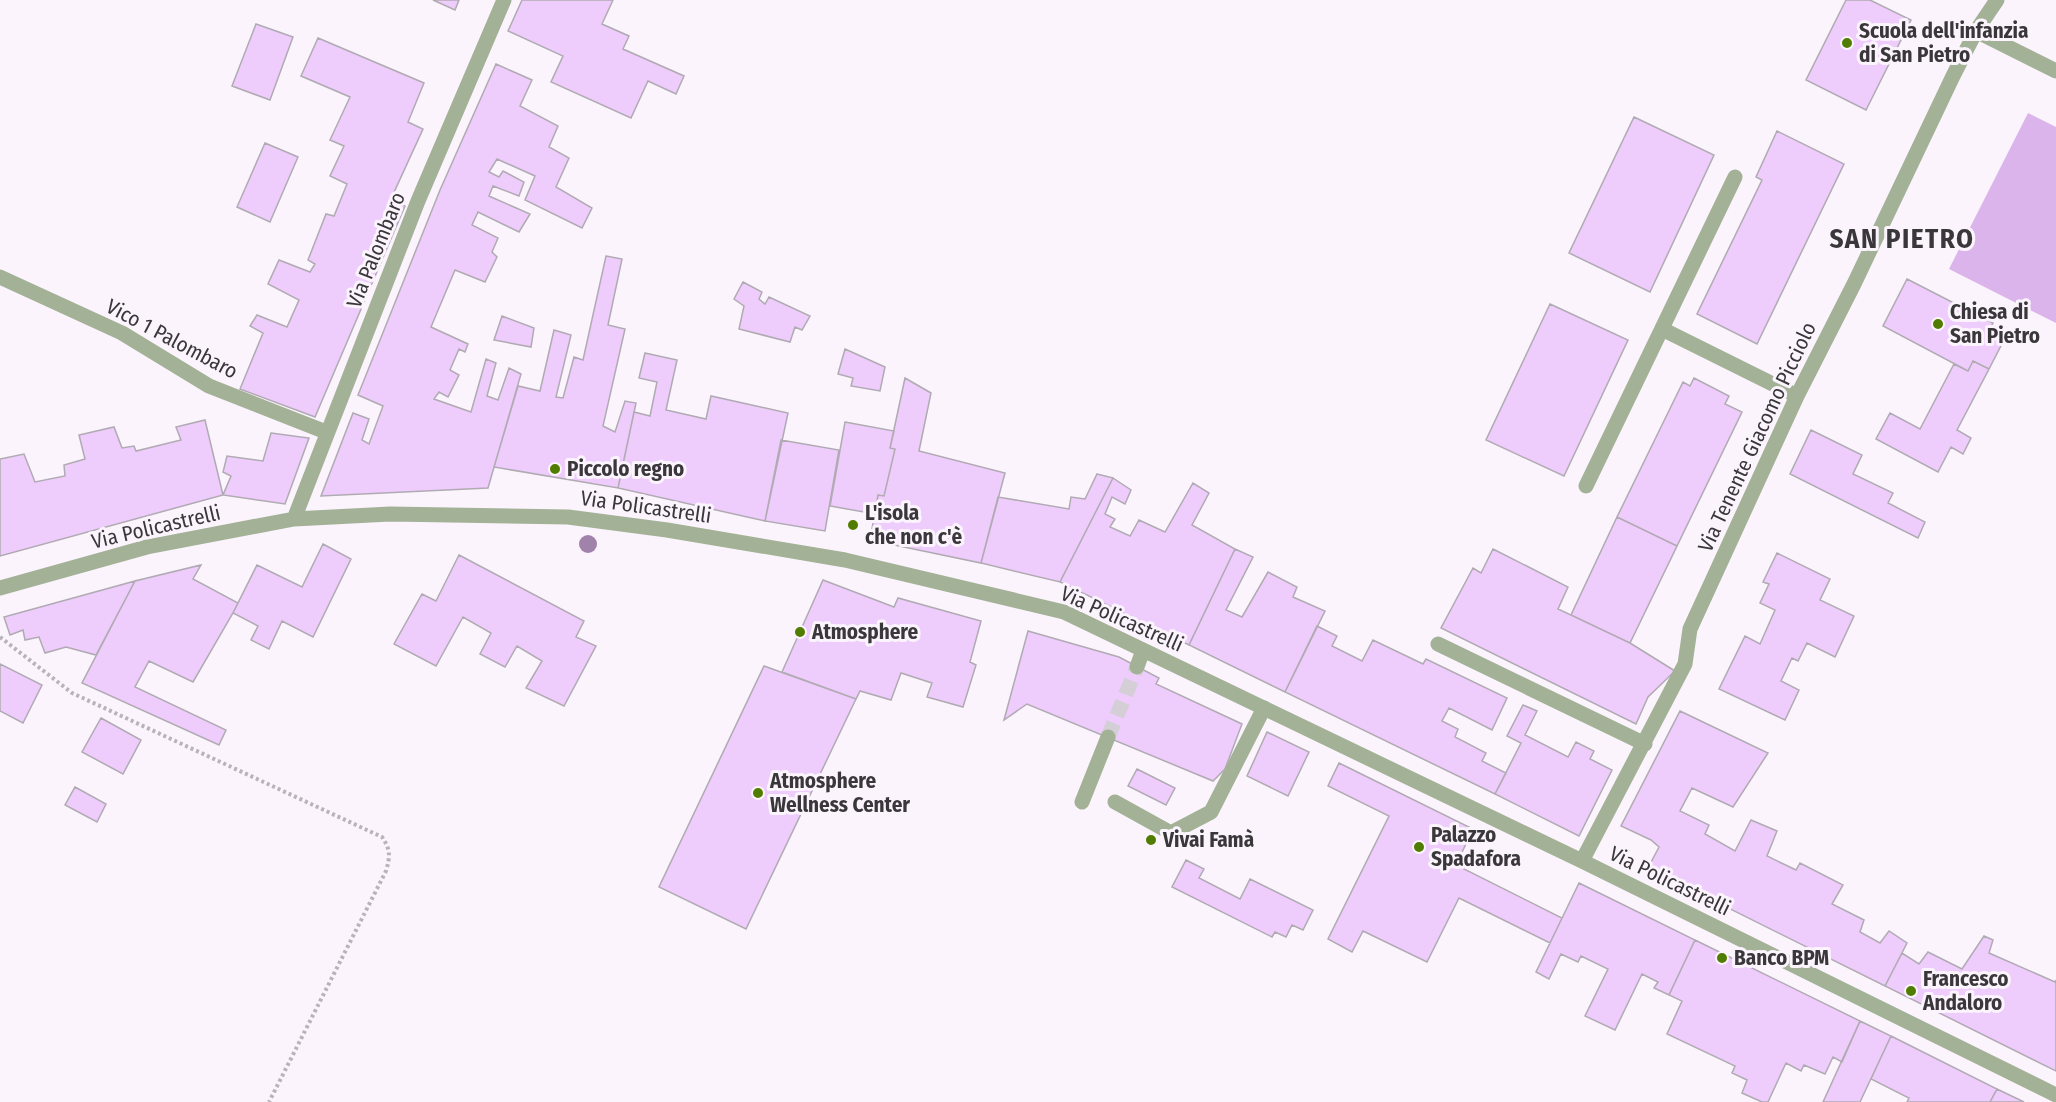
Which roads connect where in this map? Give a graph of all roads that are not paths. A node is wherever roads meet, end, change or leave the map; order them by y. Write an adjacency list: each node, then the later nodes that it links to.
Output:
1 (504, 0): 9 (street, Via Palombaro)
2 (1997, 0): 3 (street, Via Tenente Giacomo Picciolo)
3 (1976, 32): 4 (street); 8 (street, Via Tenente Giacomo Picciolo)
4 (2056, 71)
5 (1735, 177): 7 (street)
6 (0, 277): 9 (street, Vico 1 Palombaro)
7 (1662, 329): 8 (street); 10 (street)
8 (1797, 396): 18 (street, Via Tenente Giacomo Picciolo)
9 (326, 432): 11 (street, Via Palombaro)
10 (1586, 486)
11 (294, 519): 12 (street, Via Policastrelli); 14 (street, Via Policastrelli)
12 (0, 588)
13 (1438, 644): 18 (street)
14 (1143, 650): 15 (street); 16 (street, Via Policastrelli)
15 (1137, 666)
16 (1264, 708): 20 (street); 21 (street, Via Policastrelli)
17 (1108, 737): 19 (street)
18 (1645, 744): 21 (street, Via Tenente Giacomo Picciolo)
19 (1082, 802)
20 (1115, 802)
21 (1582, 861): 22 (street, Via Policastrelli)
22 (2056, 1095)

